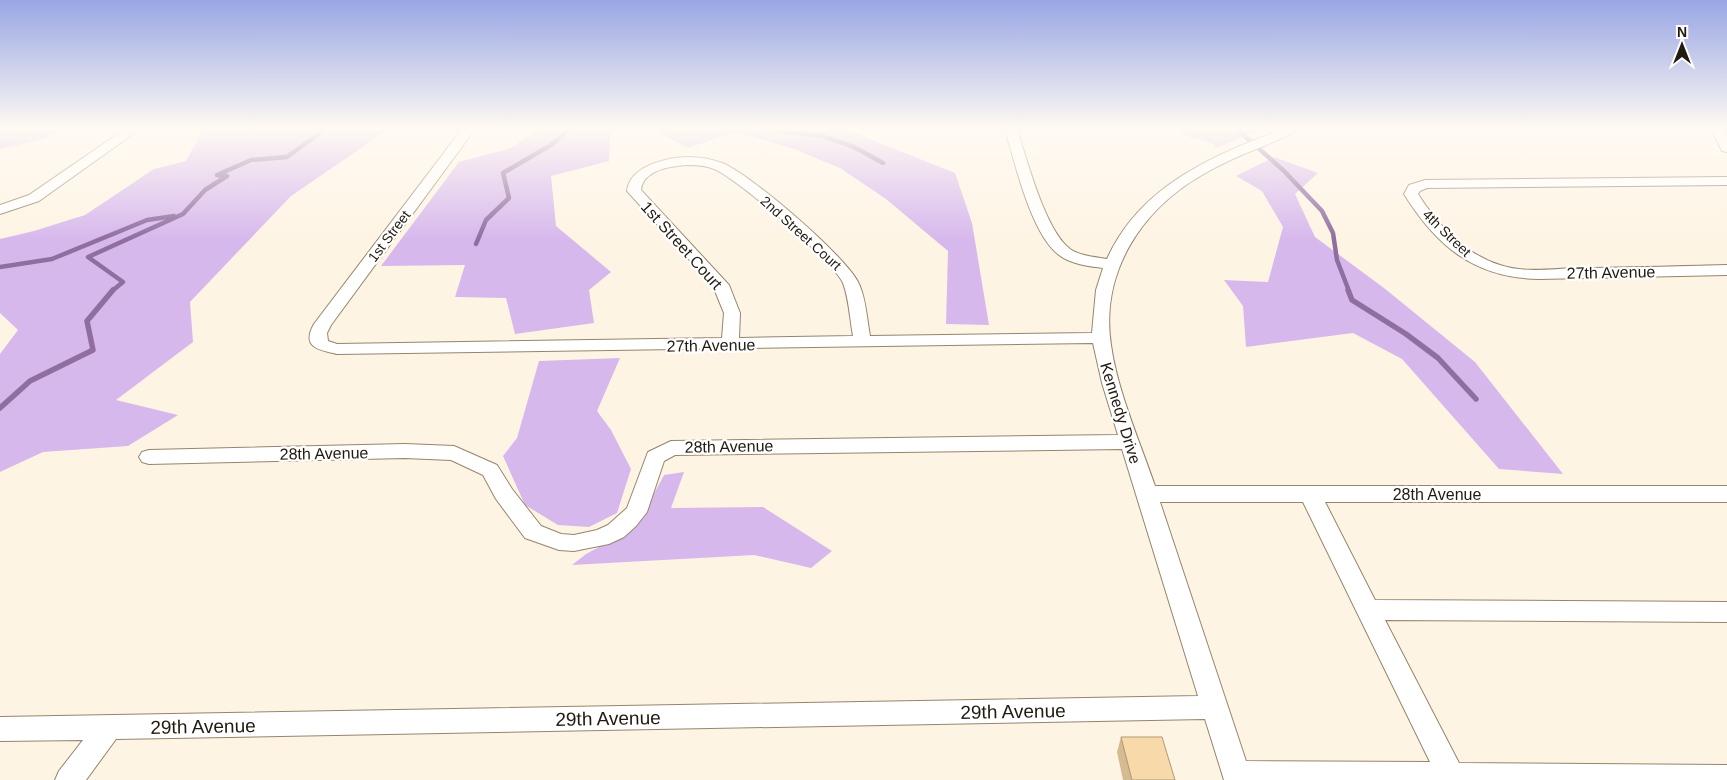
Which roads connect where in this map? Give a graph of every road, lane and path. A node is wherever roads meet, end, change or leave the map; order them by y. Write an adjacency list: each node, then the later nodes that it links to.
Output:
1 (82, 165): 8 (street)
2 (442, 165): 15 (street, 1st Street)
3 (662, 165): 14 (street, 1st Street Court)
4 (718, 165): 13 (street, 2nd Street Court)
5 (1023, 165): 9 (street)
6 (1209, 165): 9 (street, Kennedy Drive)
7 (1727, 180): 10 (street, 4th Street)
8 (0, 210)
9 (1110, 264): 12 (street, Kennedy Drive)
10 (1495, 269): 11 (street, 27th Avenue)
11 (1727, 270)
12 (1101, 338): 13 (street, 27th Avenue); 16 (street, Kennedy Drive)
13 (863, 342): 14 (street, 27th Avenue)
14 (730, 344): 15 (street, 27th Avenue)
15 (322, 345)
16 (1129, 442): 17 (street, 28th Avenue); 18 (street, Kennedy Drive)
17 (150, 457)
18 (1146, 494): 19 (street, 28th Avenue); 23 (street, Kennedy Drive)
19 (1310, 494): 20 (street, 28th Avenue); 21 (street)
20 (1727, 494)
21 (1368, 610): 22 (street); 28 (street)
22 (1727, 612)
23 (1216, 707): 24 (street, 29th Avenue); 26 (street, Kennedy Drive)
24 (109, 728): 25 (street, 29th Avenue); 29 (street)
25 (0, 729)
26 (1237, 777): 28 (street)
27 (1727, 778): 28 (street)
28 (1452, 779)
29 (69, 780)

